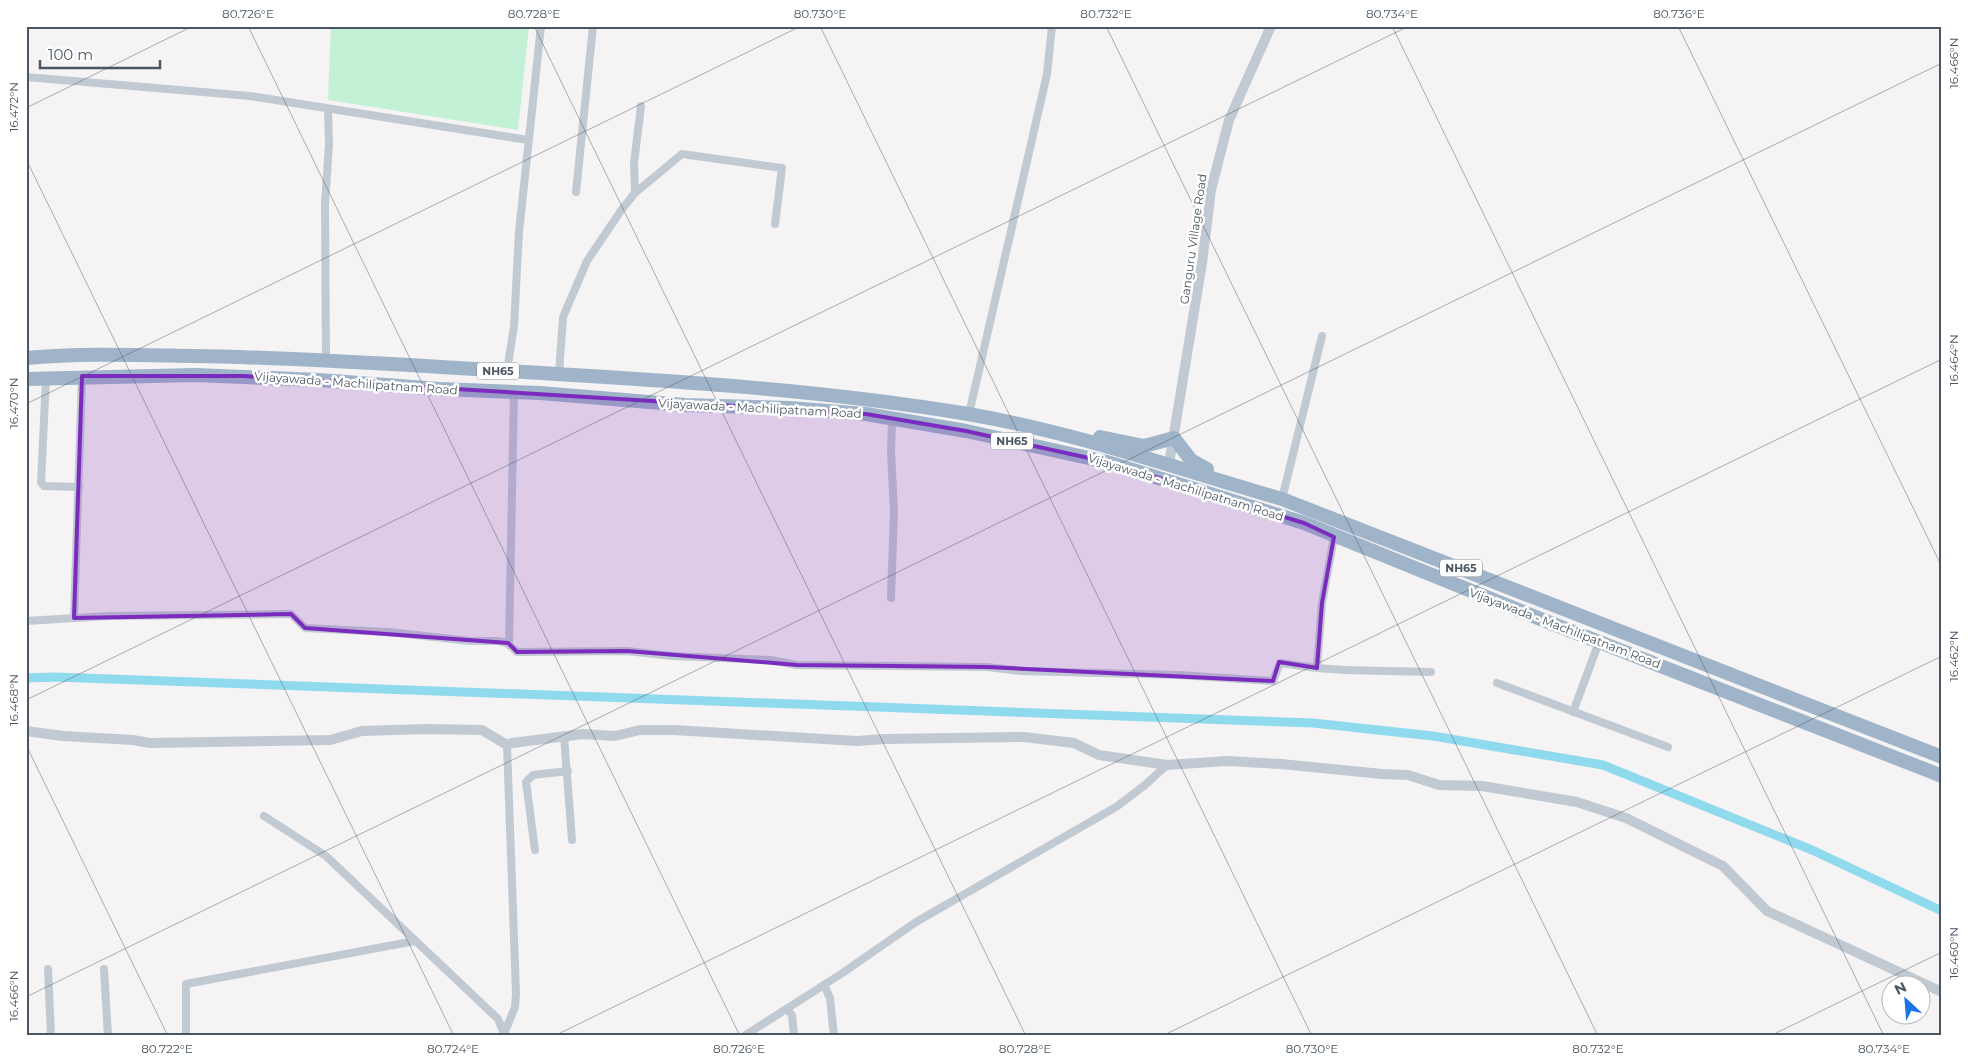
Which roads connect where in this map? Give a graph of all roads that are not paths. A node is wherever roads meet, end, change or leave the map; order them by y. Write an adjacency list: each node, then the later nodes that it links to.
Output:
1 (542, 26): 8 (street)
2 (593, 26): 9 (street)
3 (1052, 26): 21 (street)
4 (1271, 26): 24 (street, Ganguru Village Road)
5 (26, 77): 7 (street)
6 (640, 106): 10 (street)
7 (328, 110): 8 (street); 14 (street)
8 (528, 140): 15 (street)
9 (576, 192)
10 (635, 193): 11 (street); 16 (street)
11 (775, 224)
12 (1322, 336): 28 (street)
13 (26, 358): 14 (highway, Vijayawada - Machilipatnam Road / NH65)
14 (326, 360): 15 (highway, Vijayawada - Machilipatnam Road / NH65)
15 (506, 371): 16 (highway, Vijayawada - Machilipatnam Road / NH65)
16 (559, 374): 21 (highway, Vijayawada - Machilipatnam Road / NH65)
17 (82, 376): 18 (highway, Vijayawada - Machilipatnam Road / NH65); 20 (highway, Vijayawada - Machilipatnam Road / NH65); 26 (street)
18 (46, 378): 19 (highway, Vijayawada - Machilipatnam Road / NH65); 26 (street)
19 (26, 379)
20 (514, 392): 22 (highway, Vijayawada - Machilipatnam Road / NH65); 35 (street)
21 (969, 414): 23 (highway, Vijayawada - Machilipatnam Road / NH65)
22 (892, 419): 29 (highway, Vijayawada - Machilipatnam Road / NH65); 31 (street)
23 (1044, 431): 24 (highway); 25 (highway, Vijayawada - Machilipatnam Road / NH65)
24 (1174, 438): 25 (street, Ganguru Village Road); 27 (highway)
25 (1169, 464): 27 (highway, Vijayawada - Machilipatnam Road / NH65); 29 (highway)
26 (79, 487): 32 (street)
27 (1265, 494): 28 (highway, Vijayawada - Machilipatnam Road / NH65)
28 (1282, 499): 44 (highway, Vijayawada - Machilipatnam Road / NH65)
29 (1290, 519): 30 (highway, Vijayawada - Machilipatnam Road / NH65)
30 (1334, 537): 34 (highway, Vijayawada - Machilipatnam Road / NH65); 36 (street)
31 (891, 598)
32 (74, 618): 33 (street); 35 (street)
33 (26, 621)
34 (1599, 642): 39 (street); 47 (highway, Vijayawada - Machilipatnam Road / NH65)
35 (510, 645): 36 (street)
36 (1317, 668): 37 (street)
37 (1431, 672)
38 (1497, 683): 39 (street)
39 (1573, 712): 43 (street)
40 (26, 731): 42 (street)
41 (564, 736): 42 (street); 45 (street); 46 (street)
42 (507, 745): 57 (street)
43 (1668, 747)
44 (1942, 757)
45 (1167, 765): 54 (street); 55 (street)
46 (568, 771): 49 (street); 50 (street)
47 (1942, 776)
48 (264, 816): 51 (street)
49 (572, 840)
50 (535, 850)
51 (415, 941): 57 (street); 60 (street)
52 (48, 969): 58 (street)
53 (104, 969): 59 (street)
54 (824, 985): 56 (street); 63 (street)
55 (1942, 992)
56 (787, 1009): 61 (street); 62 (street)
57 (504, 1035)
58 (51, 1036)
59 (108, 1036)
60 (186, 1036)
61 (744, 1036)
62 (794, 1036)
63 (834, 1036)

